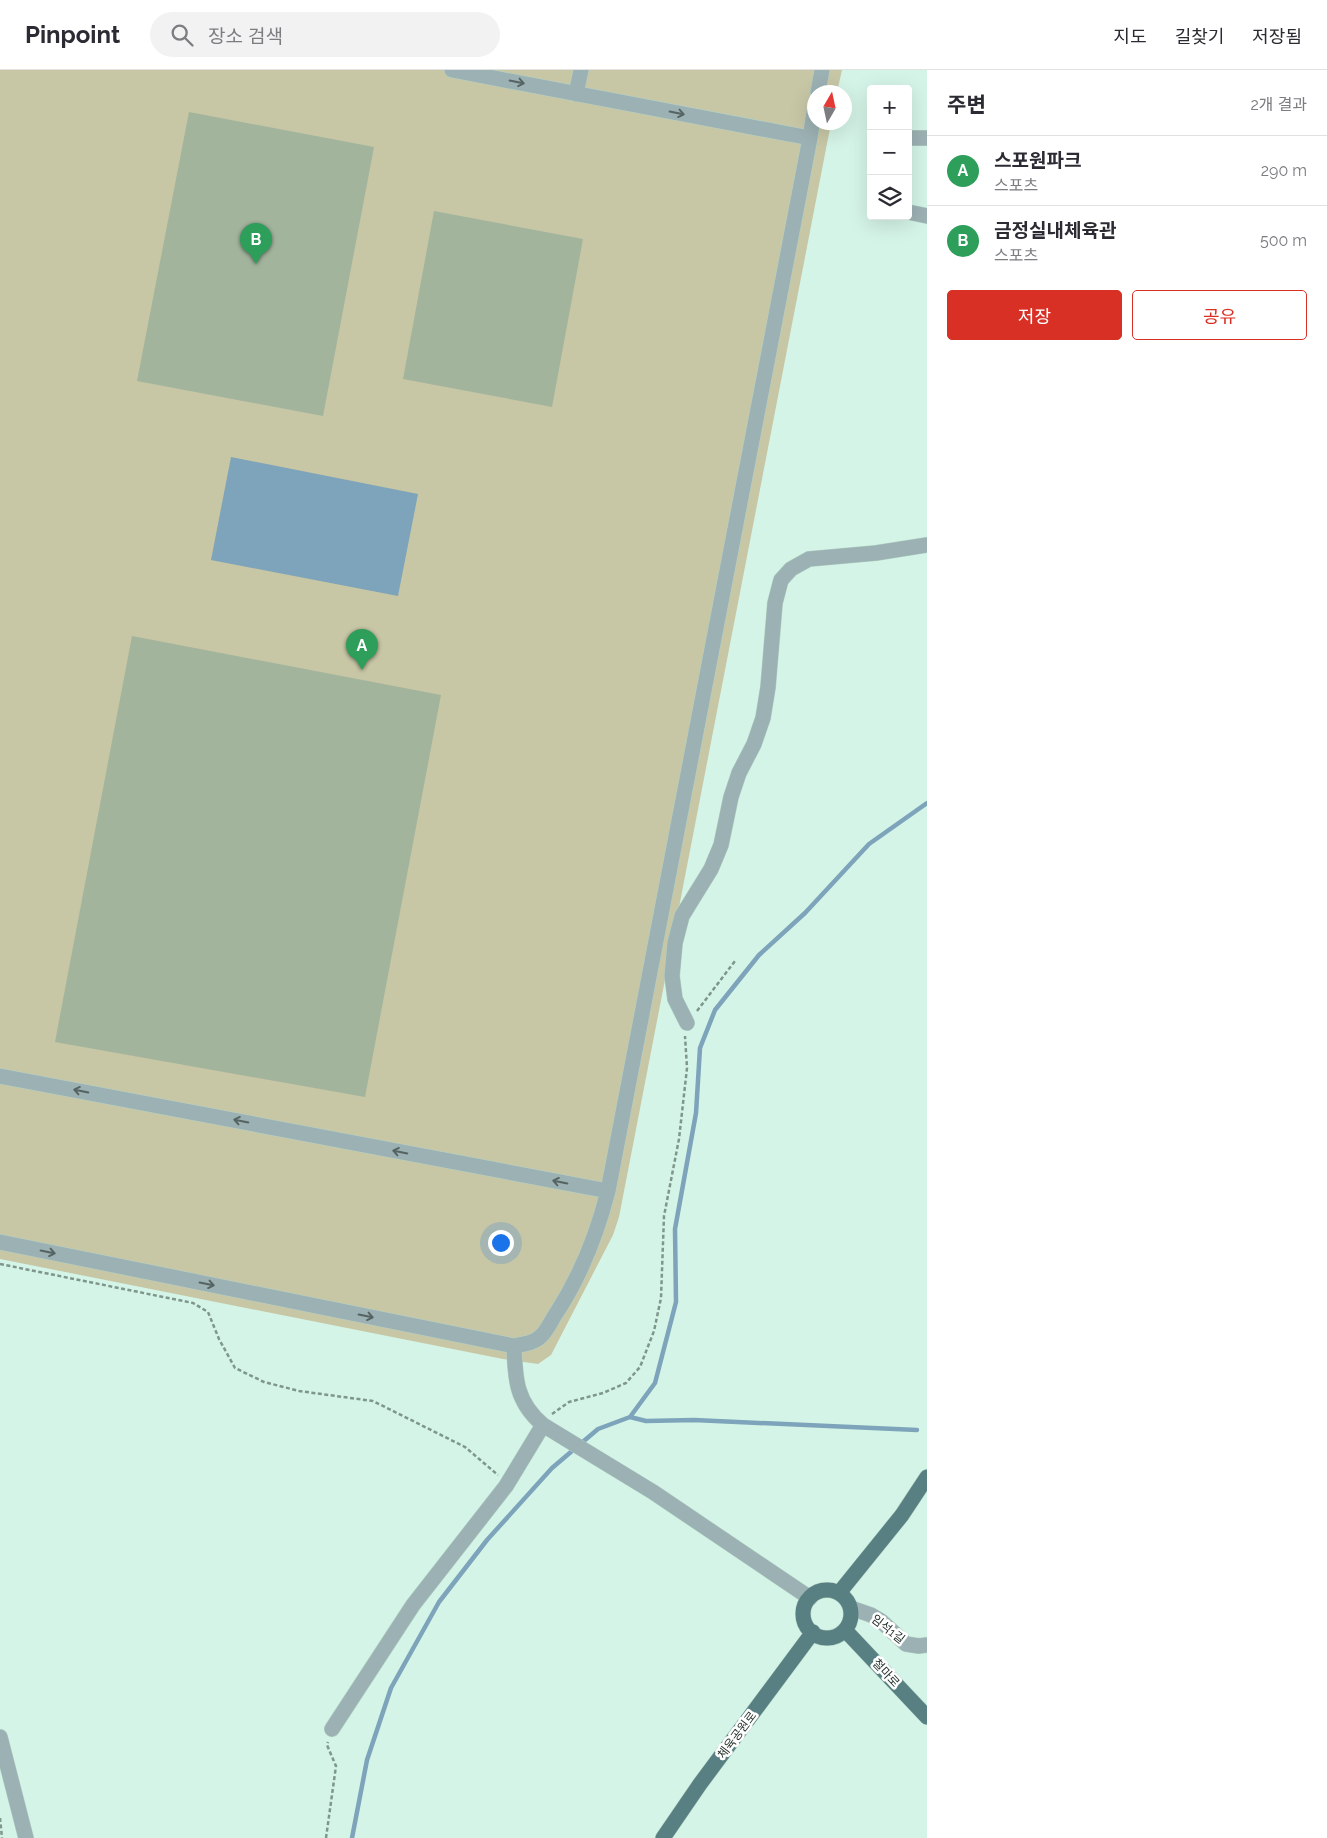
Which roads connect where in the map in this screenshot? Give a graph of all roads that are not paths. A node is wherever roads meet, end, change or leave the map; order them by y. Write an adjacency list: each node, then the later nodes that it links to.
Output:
1 (452, 70): 5 (street, one-way to 5)
2 (581, 70): 5 (street)
3 (822, 70): 4 (street)
4 (819, 85)
5 (576, 94): 7 (street, one-way to 7)
6 (811, 130): 7 (street)
7 (810, 138): 15 (street)
8 (912, 138): 9 (street)
9 (927, 138)
10 (912, 213): 11 (street)
11 (927, 216)
12 (927, 545): 13 (street)
13 (687, 1023)
14 (0, 1076): 15 (street, one-way to 14)
15 (608, 1191): 17 (street)
16 (0, 1242): 17 (street, one-way to 17)
17 (514, 1346): 18 (street)
18 (547, 1427): 21 (street); 27 (street)
19 (927, 1477): 20 (main road)
20 (839, 1593): 21 (main road); 22 (main road)
21 (810, 1598): 24 (main road)
22 (851, 1608): 23 (main road); 25 (street, 임석1길)
23 (845, 1630): 24 (main road); 26 (main road, 철마로)
24 (813, 1632): 30 (main road, 체육공원로)
25 (927, 1645)
26 (927, 1717)
27 (332, 1729)
28 (0, 1737): 29 (street)
29 (26, 1838)
30 (664, 1838)

